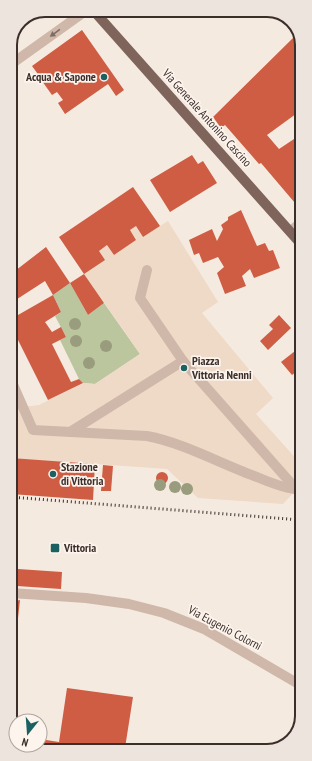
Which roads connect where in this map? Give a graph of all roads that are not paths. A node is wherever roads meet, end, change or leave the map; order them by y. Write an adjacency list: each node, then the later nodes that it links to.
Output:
1 (77, 17): 3 (street, one-way to 3)
2 (99, 17): 5 (main road, Via Generale Antonino Cascino)
3 (17, 60)
4 (295, 227): 5 (street)
5 (290, 231): 6 (main road, Via Generale Antonino Cascino)
6 (295, 237)
7 (147, 270): 8 (street)
8 (183, 361): 10 (street); 11 (street)
9 (17, 394): 10 (street)
10 (70, 432): 12 (street)
11 (295, 486)
12 (295, 489)
13 (17, 593): 14 (street, Via Eugenio Colorni)
14 (295, 682)

